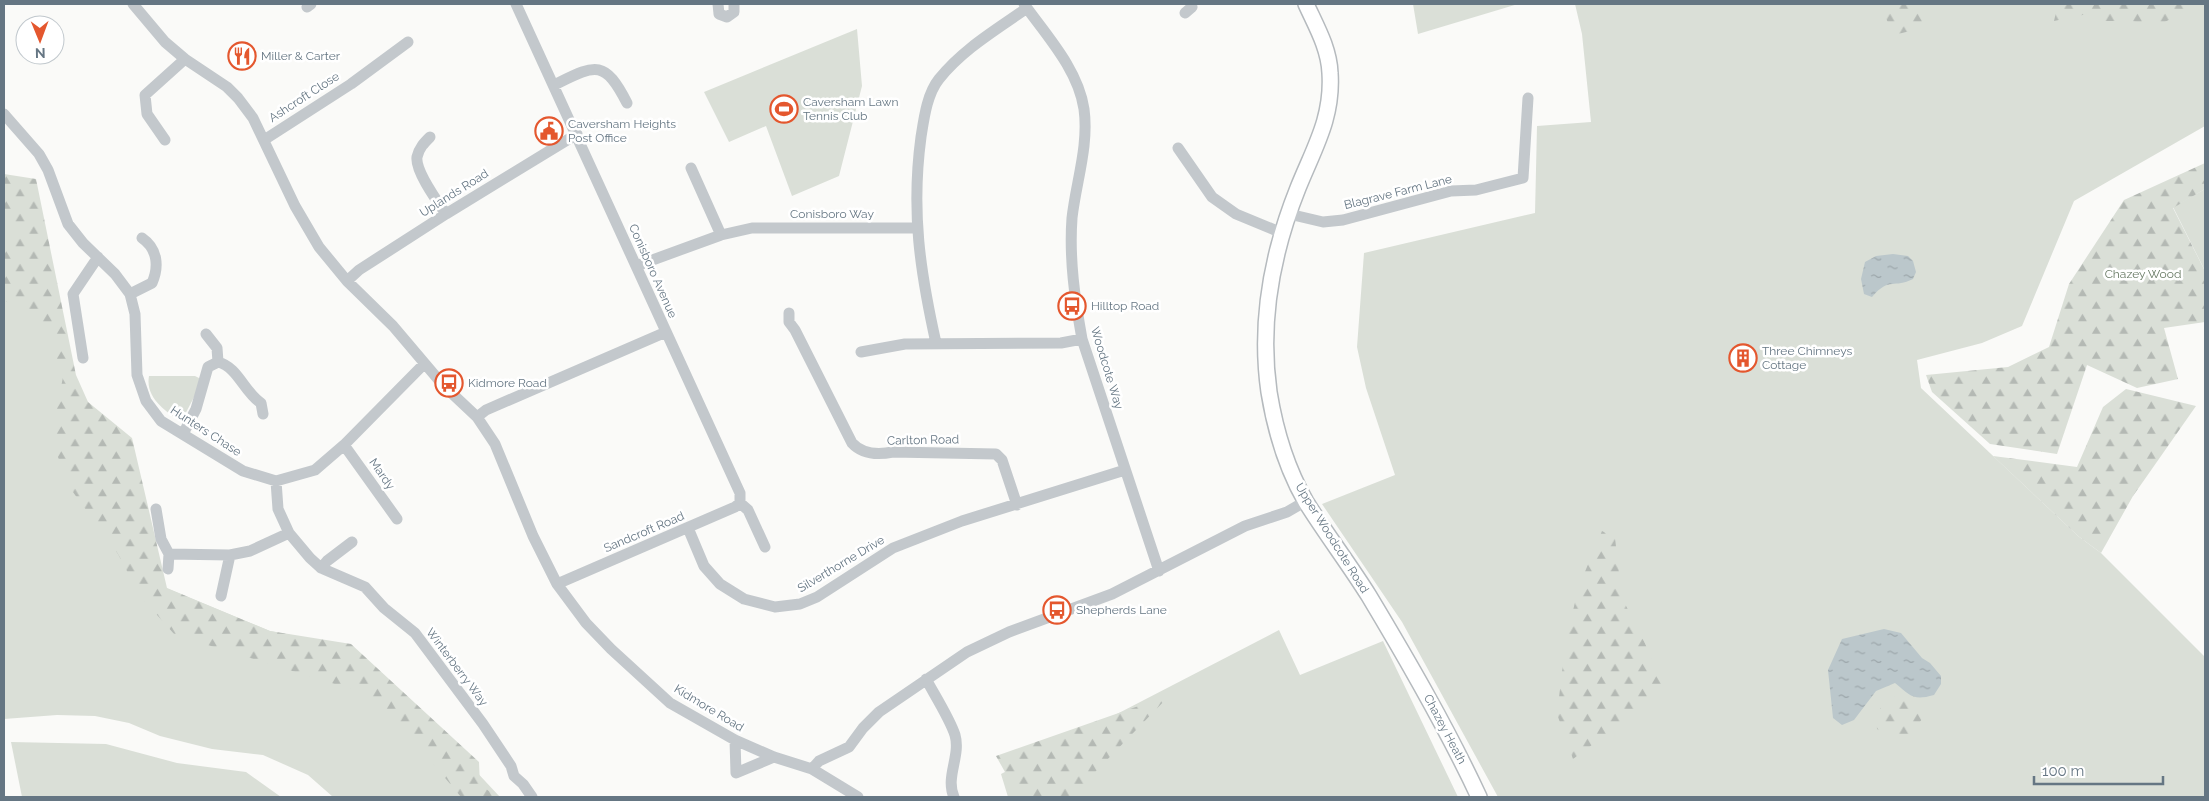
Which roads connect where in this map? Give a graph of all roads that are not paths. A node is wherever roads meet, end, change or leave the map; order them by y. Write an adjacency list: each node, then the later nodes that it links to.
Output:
1 (133, 4): 8 (street, Kidmore Road)
2 (516, 4): 9 (street, Conisboro Avenue)
3 (718, 4): 4 (street)
4 (734, 4)
5 (1306, 4): 20 (main road, Upper Woodcote Road)
6 (1026, 6): 21 (street); 32 (street, Woodcote Way)
7 (408, 42): 16 (street, Ashcroft Close)
8 (186, 59): 15 (street); 16 (street, Kidmore Road)
9 (554, 85): 11 (street); 13 (street, Conisboro Avenue)
10 (1528, 98): 20 (street, Blagrave Farm Lane)
11 (627, 103)
12 (4, 114): 25 (street, Hunters Chase)
13 (577, 134): 19 (street, Uplands Road); 26 (street, Conisboro Avenue)
14 (430, 137): 19 (street)
15 (165, 140)
16 (264, 140): 27 (street, Kidmore Road)
17 (1178, 148): 22 (street)
18 (691, 168): 23 (street)
19 (446, 214): 27 (street, Uplands Road)
20 (1289, 214): 22 (main road, Upper Woodcote Road)
21 (917, 228): 23 (street, Conisboro Way); 33 (street)
22 (1282, 233): 44 (main road, Upper Woodcote Road)
23 (721, 235): 26 (street, Conisboro Way)
24 (142, 238): 28 (street)
25 (98, 257): 28 (street, Hunters Chase); 35 (street)
26 (636, 266): 30 (street, Conisboro Avenue)
27 (347, 280): 37 (street, Kidmore Road)
28 (130, 294): 40 (street, Hunters Chase)
29 (788, 313): 46 (street, Carlton Road)
30 (666, 332): 39 (street); 45 (street, Conisboro Avenue)
31 (206, 334): 36 (street)
32 (1082, 339): 33 (street); 42 (street, Woodcote Way)
33 (936, 343): 34 (street)
34 (861, 352)
35 (83, 358)
36 (218, 362): 38 (street); 40 (street)
37 (424, 364): 39 (street, Kidmore Road); 41 (street)
38 (263, 414)
39 (477, 417): 58 (street, Kidmore Road)
40 (184, 434): 43 (street, Hunters Chase)
41 (344, 445): 43 (street); 48 (street, Mardy)
42 (1125, 470): 46 (street, Silverthorne Drive); 57 (street, Woodcote Way)
43 (276, 481): 50 (street, Winterberry Way)
44 (1306, 501): 57 (street); 60 (main road, Upper Woodcote Road)
45 (740, 503): 49 (street, Sandcroft Road); 52 (street, Conisboro Avenue)
46 (1017, 505): 49 (street, Silverthorne Drive)
47 (156, 509): 53 (street)
48 (397, 519)
49 (688, 528): 58 (street, Sandcroft Road)
50 (289, 533): 54 (street); 55 (street, Winterberry Way)
51 (352, 542): 55 (street)
52 (765, 547)
53 (169, 554): 54 (street); 56 (street)
54 (230, 556): 59 (street)
55 (321, 568): 65 (street, Winterberry Way)
56 (168, 569)
57 (1159, 571): 61 (street)
58 (557, 584): 62 (street, Kidmore Road)
59 (221, 596)
60 (1408, 662): 68 (main road, Chazey Heath)
61 (926, 679): 64 (street); 67 (street)
62 (735, 740): 63 (street, Kidmore Road); 63 (street)
63 (774, 757): 64 (street, Kidmore Road)
64 (812, 769): 66 (street, Kidmore Road)
65 (532, 797)
66 (858, 797)
67 (954, 797)
68 (1479, 797)

